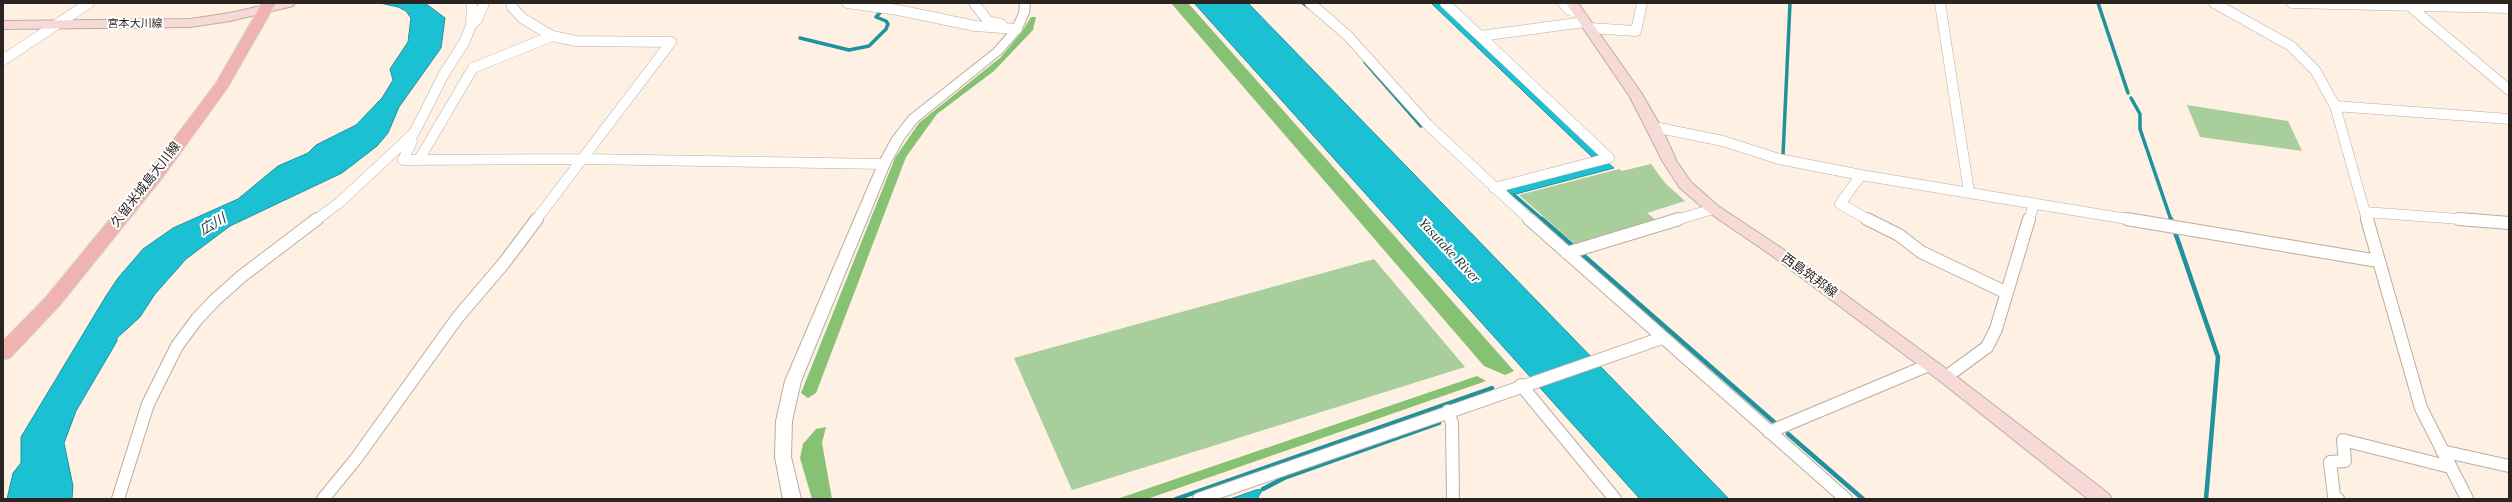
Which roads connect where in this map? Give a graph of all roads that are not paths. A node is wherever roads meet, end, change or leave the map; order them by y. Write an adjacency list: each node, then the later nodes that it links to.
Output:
1 (89, 3): 21 (street)
2 (288, 3): 17 (main road, 宮本大川線)
3 (472, 3): 22 (street)
4 (484, 3): 22 (street)
5 (512, 3): 24 (street)
6 (847, 3): 23 (street)
7 (974, 3): 23 (street)
8 (1025, 3): 23 (street)
9 (1310, 3): 36 (street)
10 (1445, 3): 25 (street)
11 (1563, 3): 19 (street)
12 (1642, 3): 19 (street)
13 (1940, 3): 37 (street)
14 (2214, 3): 28 (street)
15 (2292, 3): 16 (street)
16 (2407, 4): 18 (street); 27 (street)
17 (267, 6): 21 (main road, 宮本大川線); 46 (main road, 久留米城島大川線)
18 (2509, 8)
19 (1581, 17): 25 (street); 30 (main road, 西島筑邦線)
20 (3, 24): 21 (main road, 宮本大川線)
21 (57, 24): 26 (street)
22 (471, 25): 31 (street)
23 (1017, 29): 34 (street)
24 (552, 36): 32 (street); 33 (street)
25 (1480, 36): 36 (street)
26 (3, 60)
27 (2509, 90)
28 (2335, 106): 29 (street); 40 (street)
29 (2509, 119)
30 (1654, 127): 35 (street); 39 (main road, 西島筑邦線)
31 (414, 133): 32 (street); 55 (street)
32 (420, 158): 33 (street)
33 (584, 159): 34 (street); 56 (street)
34 (884, 164): 57 (street)
35 (1861, 175): 37 (street); 44 (street)
36 (1494, 188): 42 (street)
37 (1968, 192): 38 (street)
38 (2034, 204): 43 (street); 44 (street)
39 (1713, 209): 42 (street); 47 (main road, 西島筑邦線)
40 (2366, 212): 41 (street); 43 (street)
41 (2509, 223)
42 (1567, 253): 45 (street)
43 (2378, 262): 52 (street)
44 (2005, 292): 48 (street)
45 (1662, 338): 49 (street); 51 (street)
46 (3, 353)
47 (1930, 365): 48 (main road, 西島筑邦線); 51 (street)
48 (1946, 377): 62 (main road, 西島筑邦線)
49 (1525, 384): 50 (street); 60 (street)
50 (1448, 411): 58 (street); 59 (street)
51 (1769, 432): 61 (street)
52 (2442, 451): 53 (street); 54 (street)
53 (2509, 466)
54 (2450, 467): 63 (street); 64 (street)
55 (118, 499)
56 (323, 499)
57 (792, 499)
58 (1199, 499)
59 (1453, 499)
60 (1615, 499)
61 (1846, 499)
62 (2102, 499)
63 (2338, 499)
64 (2467, 499)

